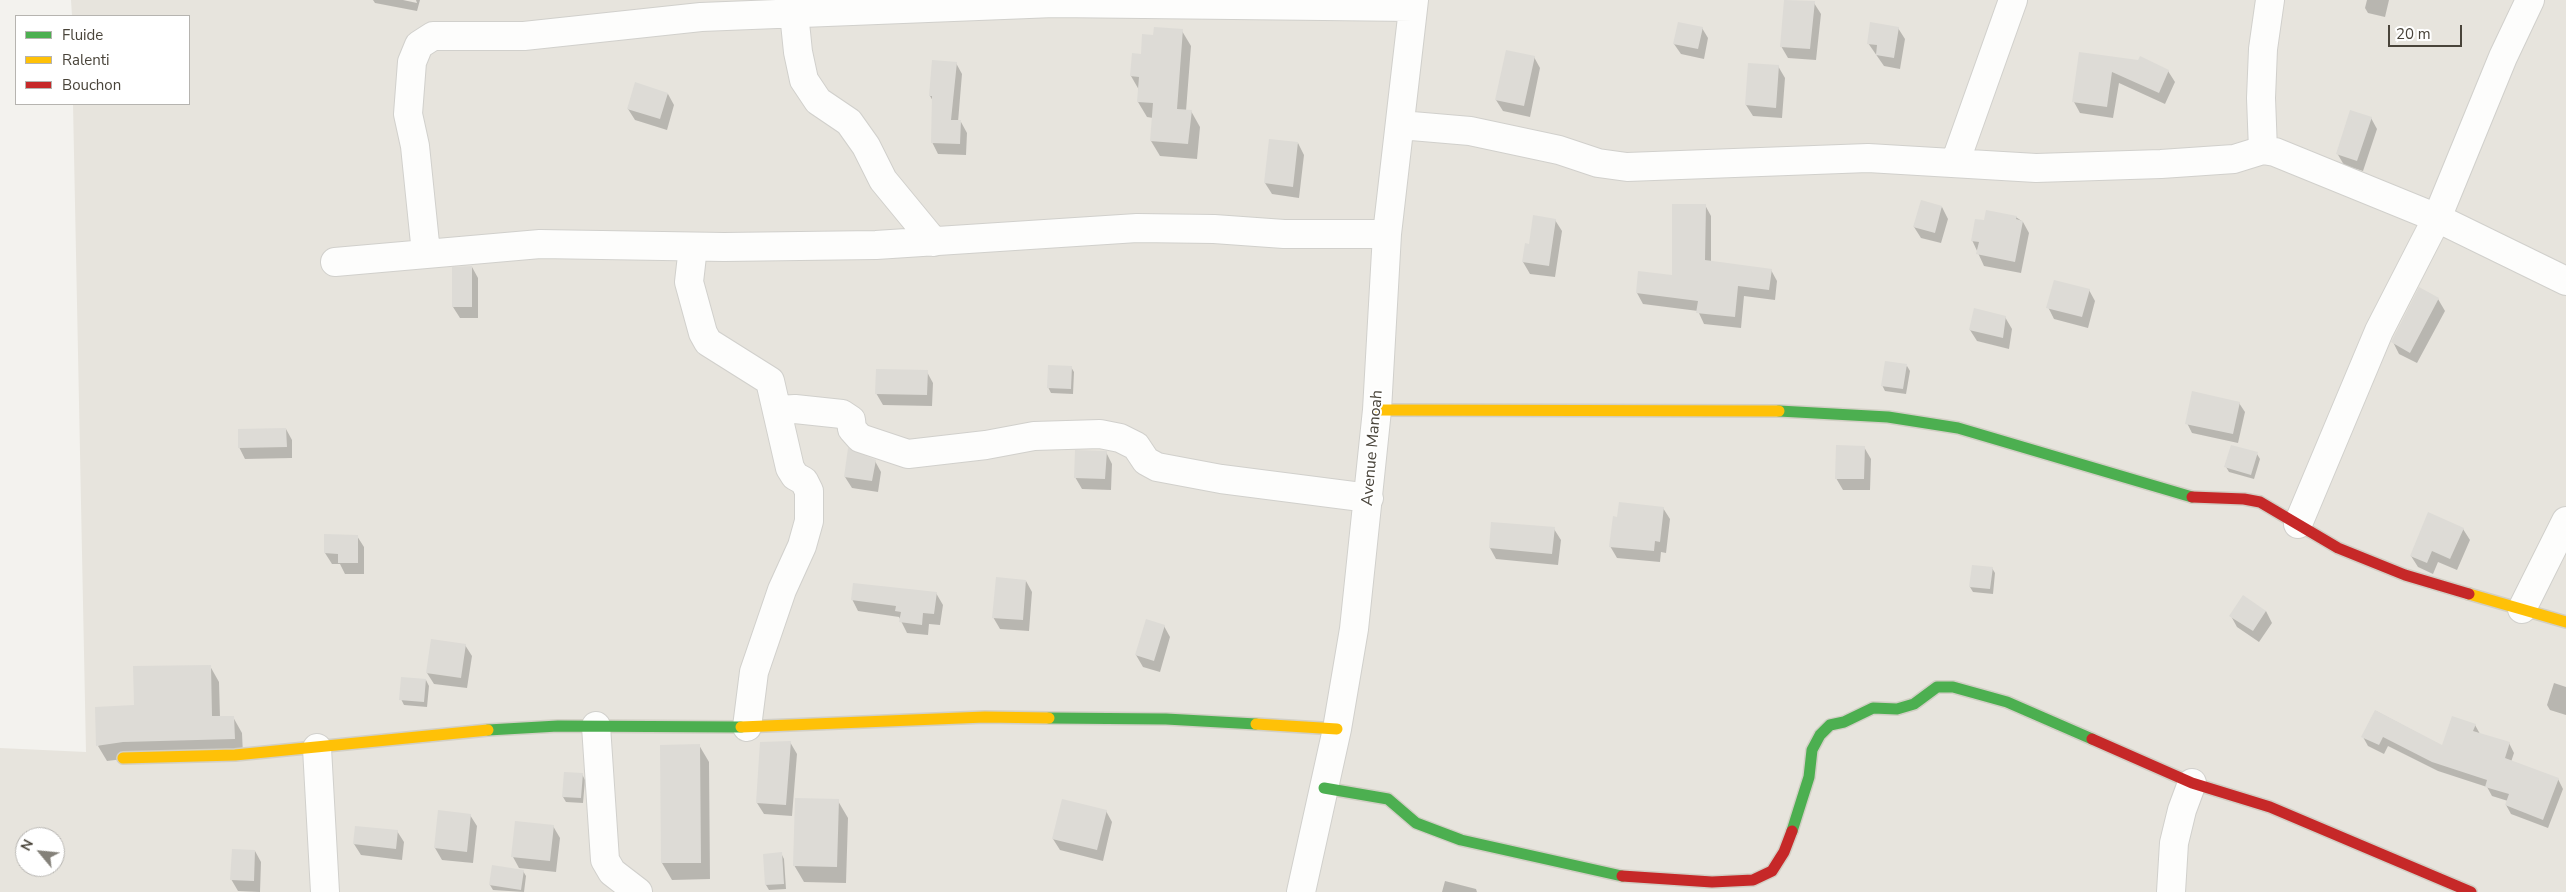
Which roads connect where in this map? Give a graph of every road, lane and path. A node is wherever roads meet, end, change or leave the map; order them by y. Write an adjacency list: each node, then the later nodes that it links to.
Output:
1 (2014, 0): 8 (street)
2 (2270, 0): 7 (street)
3 (2530, 0): 9 (street)
4 (1414, 3): 5 (street); 6 (street, Avenue Manoah)
5 (794, 13): 11 (street); 13 (street)
6 (1400, 125): 8 (street); 10 (street, Avenue Manoah)
7 (2263, 150): 8 (street); 9 (street)
8 (1955, 163)
9 (2436, 218): 15 (street); 20 (street)
10 (1387, 234): 11 (street); 17 (street, Avenue Manoah)
11 (934, 242): 12 (street)
12 (692, 247): 13 (street); 16 (street)
13 (426, 254): 14 (street)
14 (336, 262)
15 (2566, 281)
16 (778, 410): 18 (street); 24 (street)
17 (1377, 410): 18 (street, Avenue Manoah); 20 (street)
18 (1369, 498): 25 (street, Avenue Manoah)
19 (2566, 521): 21 (street)
20 (2298, 524): 21 (street)
21 (2522, 610): 22 (street)
22 (2566, 622)
23 (596, 726): 24 (street); 26 (street); 31 (street)
24 (747, 727): 25 (street)
25 (1337, 729): 29 (street, Avenue Manoah)
26 (317, 748): 27 (street); 30 (street)
27 (123, 758)
28 (2192, 783): 29 (street); 33 (street); 34 (street)
29 (1324, 788): 32 (street, Avenue Manoah)
30 (325, 892)
31 (638, 892)
32 (1301, 892)
33 (2171, 892)
34 (2471, 892)

